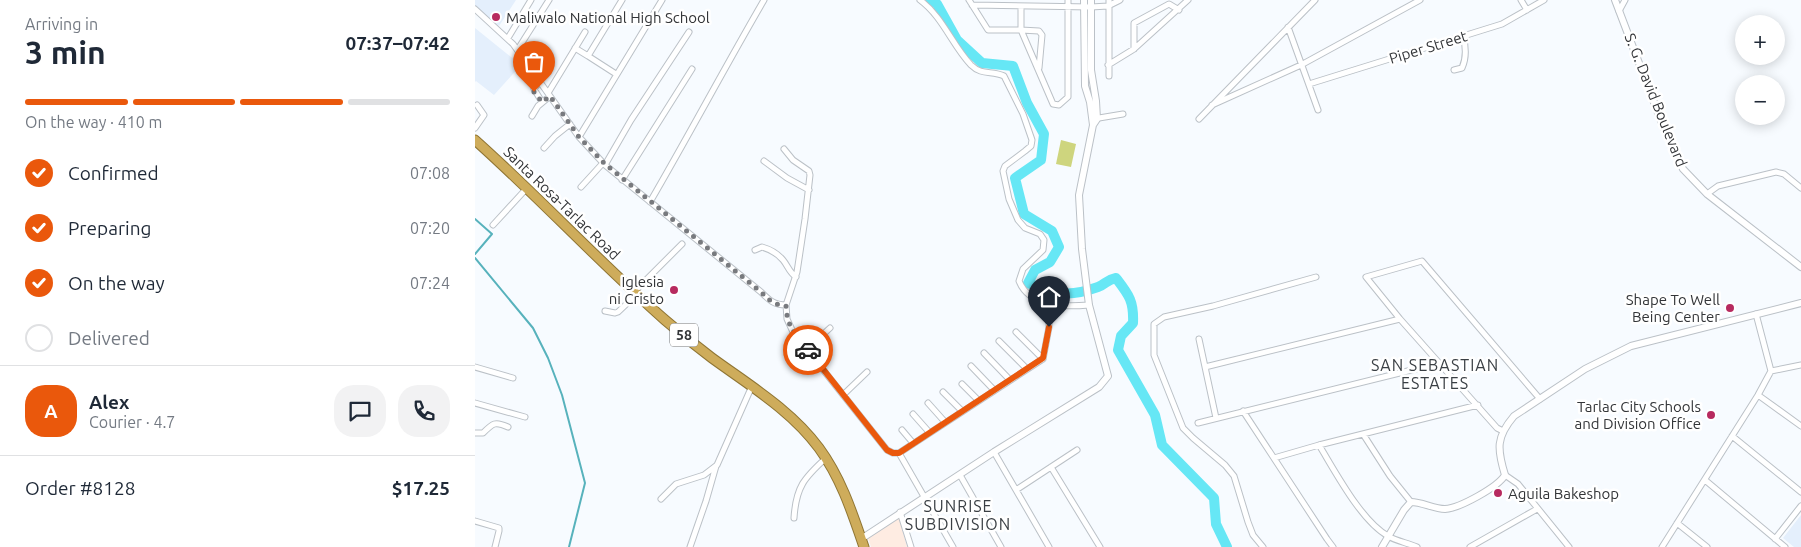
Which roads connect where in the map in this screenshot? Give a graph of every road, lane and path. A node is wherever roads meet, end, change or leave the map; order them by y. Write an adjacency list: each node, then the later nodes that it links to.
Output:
1 (531, 0): 33 (street)
2 (549, 0): 35 (street)
3 (622, 0): 37 (street)
4 (662, 0): 43 (street)
5 (764, 0): 70 (street)
6 (920, 0): 78 (street)
7 (969, 0): 22 (street)
8 (1120, 0): 21 (street)
9 (1188, 0): 25 (street)
10 (1315, 0): 28 (street)
11 (1420, 0): 39 (street)
12 (1521, 0): 26 (street)
13 (1544, 0): 26 (street, Piper Street)
14 (1615, 0): 27 (street, S. G. David Boulevard)
15 (1625, 0): 27 (street)
16 (991, 3): 17 (street); 22 (street)
17 (1014, 3): 23 (street)
18 (1041, 3): 19 (street); 23 (street)
19 (1068, 3): 20 (street); 42 (street)
20 (1087, 3): 21 (street); 55 (street)
21 (1109, 3): 38 (street)
22 (972, 6): 29 (street)
23 (1021, 7): 29 (street)
24 (475, 9): 33 (street)
25 (1179, 10): 36 (street); 36 (street)
26 (1527, 10): 32 (street, Piper Street)
27 (1619, 11): 69 (street, S. G. David Boulevard)
28 (1288, 27): 39 (street); 50 (street)
29 (1021, 30): 42 (street); 42 (street)
30 (585, 32): 34 (street)
31 (689, 32): 63 (street)
32 (1463, 36): 41 (street); 46 (street, Piper Street)
33 (508, 38): 35 (street)
34 (575, 48): 37 (street); 47 (street)
35 (518, 49): 45 (street)
36 (1135, 49): 38 (street)
37 (588, 56): 43 (street)
38 (1109, 65): 44 (street)
39 (1301, 65): 46 (street); 50 (street)
40 (692, 69): 64 (street)
41 (1454, 70)
42 (1039, 71)
43 (616, 74): 58 (street)
44 (1109, 76)
45 (540, 81): 47 (street); 48 (street)
46 (1309, 84): 51 (street)
47 (549, 94): 48 (street); 56 (street)
48 (542, 102): 53 (street)
49 (477, 105): 57 (street)
50 (1211, 105): 54 (street)
51 (1318, 110)
52 (1123, 114): 55 (street)
53 (532, 116)
54 (1199, 119)
55 (1094, 121): 78 (street)
56 (570, 124): 58 (street); 60 (street)
57 (475, 128)
58 (579, 137): 63 (street)
59 (475, 140): 66 (highway, Santa Rosa-Tarlac Road / 58)
60 (544, 148)
61 (784, 149): 68 (street)
62 (764, 160): 68 (street)
63 (604, 164): 64 (street); 65 (street)
64 (623, 180): 70 (street)
65 (581, 187)
66 (527, 188): 71 (street); 77 (highway, Santa Rosa-Tarlac Road / 58)
67 (1801, 188): 69 (street)
68 (809, 190): 75 (street)
69 (1707, 194): 74 (street, S. G. David Boulevard)
70 (650, 202): 80 (street)
71 (493, 225)
72 (683, 244): 77 (street)
73 (755, 250): 75 (street)
74 (1801, 267)
75 (796, 277): 80 (street)
76 (1316, 277): 162 (street)
77 (636, 293): 81 (street); 103 (highway, Santa Rosa-Tarlac Road / 58)
78 (1089, 303): 131 (street)
79 (1801, 303): 83 (street)
80 (786, 306): 89 (street)
81 (605, 311)
82 (1049, 311): 91 (street)
83 (1756, 314): 98 (street); 108 (street)
84 (1400, 319): 92 (street); 96 (street); 108 (street)
85 (830, 328): 89 (street)
86 (1016, 332): 91 (street)
87 (1199, 339): 96 (street)
88 (999, 341): 97 (street)
89 (807, 349): 106 (street)
90 (984, 352): 101 (street)
91 (1043, 358): 97 (street)
92 (1440, 363): 112 (street); 114 (street)
93 (971, 366): 104 (street)
94 (1801, 366): 98 (street)
95 (475, 367): 100 (street)
96 (1205, 367): 117 (street)
97 (1027, 369): 101 (street)
98 (1771, 371): 107 (street)
99 (867, 372): 106 (street)
100 (513, 378)
101 (1010, 380): 104 (street)
102 (962, 384): 109 (street)
103 (752, 386): 133 (highway, Santa Rosa-Tarlac Road / 58); 135 (street)
104 (994, 390): 109 (street)
105 (943, 392): 113 (street)
106 (843, 395): 132 (street)
107 (1759, 395): 121 (street); 127 (street)
108 (1540, 399): 123 (street)
109 (979, 400): 113 (street)
110 (475, 403): 116 (street)
111 (928, 404): 118 (street)
112 (1478, 405): 123 (street); 126 (street)
113 (962, 411): 118 (street)
114 (1243, 411): 117 (street); 134 (street)
115 (913, 414): 124 (street)
116 (525, 417)
117 (1216, 418): 119 (street)
118 (945, 422): 124 (street)
119 (1197, 423)
120 (508, 426): 125 (street)
121 (1801, 426)
122 (902, 430): 128 (street)
123 (1503, 431): 138 (street)
124 (929, 432): 128 (street)
125 (475, 433)
126 (1363, 434): 129 (street); 144 (street)
127 (1732, 436): 139 (street); 141 (street)
128 (913, 443): 132 (street)
129 (1319, 445): 134 (street); 151 (street)
130 (1077, 450): 136 (street)
131 (994, 452): 137 (street); 140 (street)
132 (899, 453): 142 (street)
133 (826, 458): 148 (street); 153 (highway, Santa Rosa-Tarlac Road / 58)
134 (1274, 458): 163 (street)
135 (717, 465): 143 (street); 156 (street)
136 (1051, 467): 140 (street); 161 (street)
137 (959, 475): 142 (street); 159 (street)
138 (1505, 475): 144 (street); 146 (street)
139 (1705, 480): 150 (street); 152 (street)
140 (1016, 490): 160 (street)
141 (1801, 492)
142 (925, 498): 147 (street); 158 (street)
143 (661, 499)
144 (1411, 502): 151 (street)
145 (1801, 506): 152 (street)
146 (1537, 508): 154 (street); 166 (street)
147 (900, 512): 153 (street); 157 (street)
148 (794, 518)
149 (475, 521): 155 (street)
150 (1677, 523): 168 (street); 169 (street)
151 (1388, 536): 164 (street); 165 (street)
152 (1775, 539): 170 (street)
153 (863, 543)
154 (1568, 545): 167 (street)
155 (495, 547)
156 (690, 547)
157 (911, 547)
158 (953, 547)
159 (1001, 547)
160 (1049, 547)
161 (1100, 547)
162 (1263, 547)
163 (1333, 547)
164 (1382, 547)
165 (1417, 547)
166 (1470, 547)
167 (1560, 547)
168 (1662, 547)
169 (1707, 547)
170 (1785, 547)

